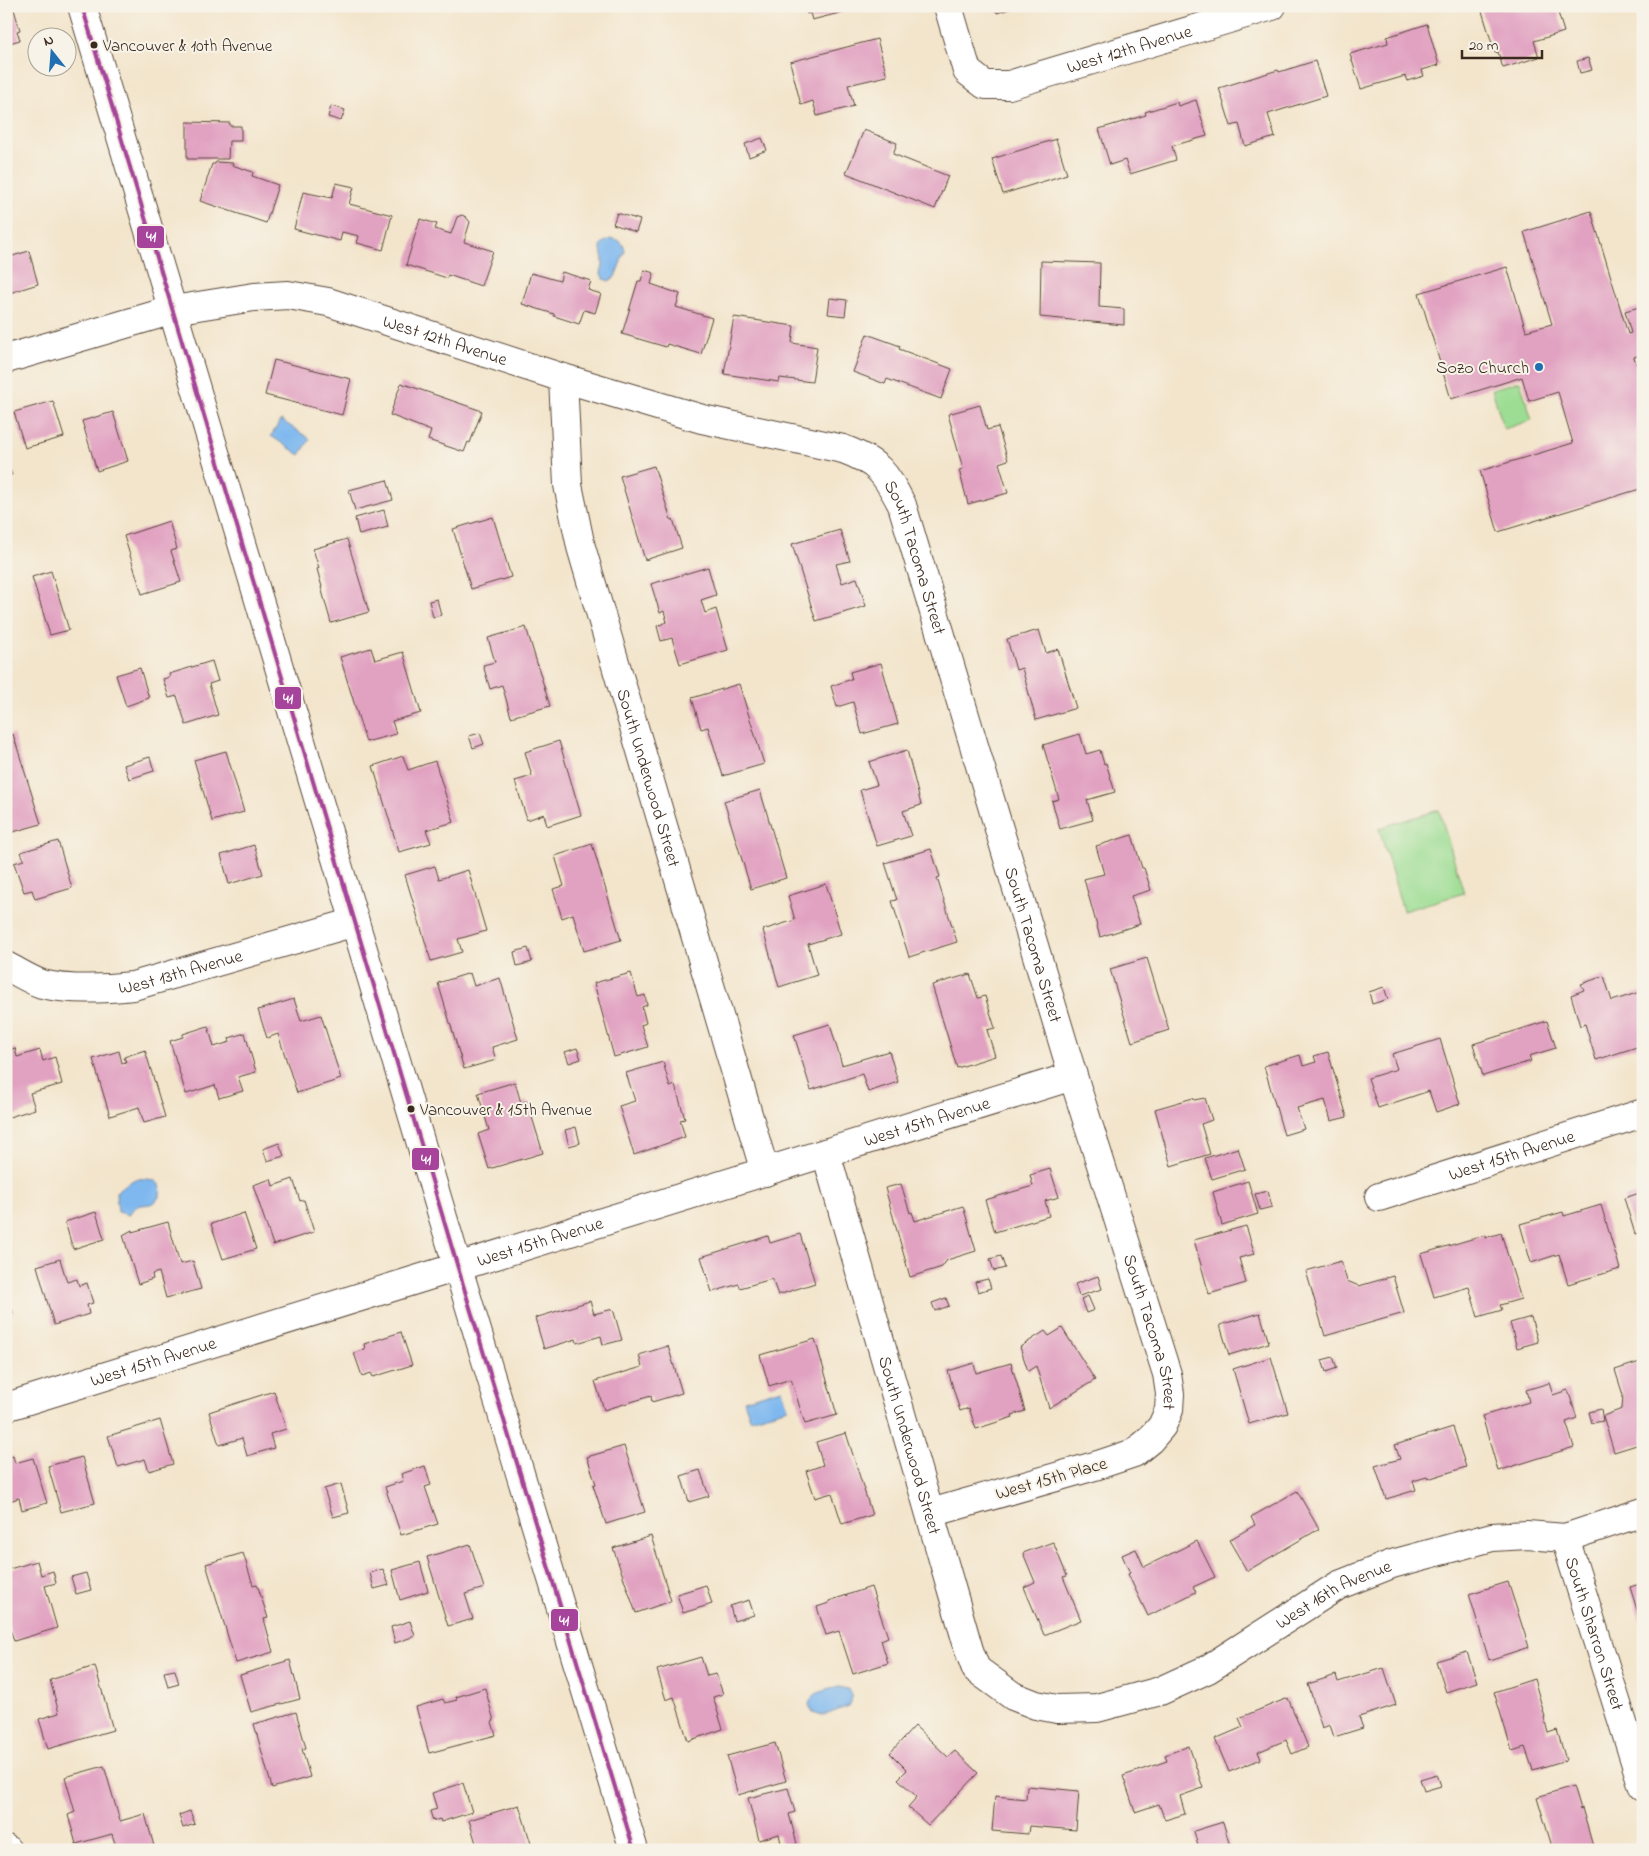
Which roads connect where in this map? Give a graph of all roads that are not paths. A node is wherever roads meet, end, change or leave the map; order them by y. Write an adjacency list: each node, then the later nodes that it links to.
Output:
1 (82, 6): 4 (street)
2 (948, 6): 3 (street, West 12th Avenue)
3 (1272, 6)
4 (173, 310): 5 (street, West 12th Avenue); 6 (street, West 12th Avenue); 8 (street)
5 (6, 359)
6 (564, 378): 7 (street, West 12th Avenue); 13 (street, South Underwood Street)
7 (879, 468): 10 (street, South Tacoma Street)
8 (355, 922): 9 (street, West 13th Avenue); 15 (street)
9 (6, 966)
10 (1073, 1076): 12 (street, West 15th Avenue); 17 (street, South Tacoma Street)
11 (1643, 1113): 14 (street, West 15th Avenue)
12 (826, 1153): 13 (street, West 15th Avenue); 19 (street, South Underwood Street)
13 (765, 1172): 15 (street, West 15th Avenue)
14 (1379, 1196)
15 (458, 1268): 16 (street, West 15th Avenue); 23 (street)
16 (6, 1407)
17 (1162, 1426): 19 (street, West 15th Place)
18 (1643, 1512): 20 (street, West 16th Avenue)
19 (931, 1513): 21 (street, South Underwood Street)
20 (1565, 1538): 21 (street, West 16th Avenue); 22 (street, South Sharron Street)
21 (1036, 1705)
22 (1643, 1787)
23 (634, 1850)

